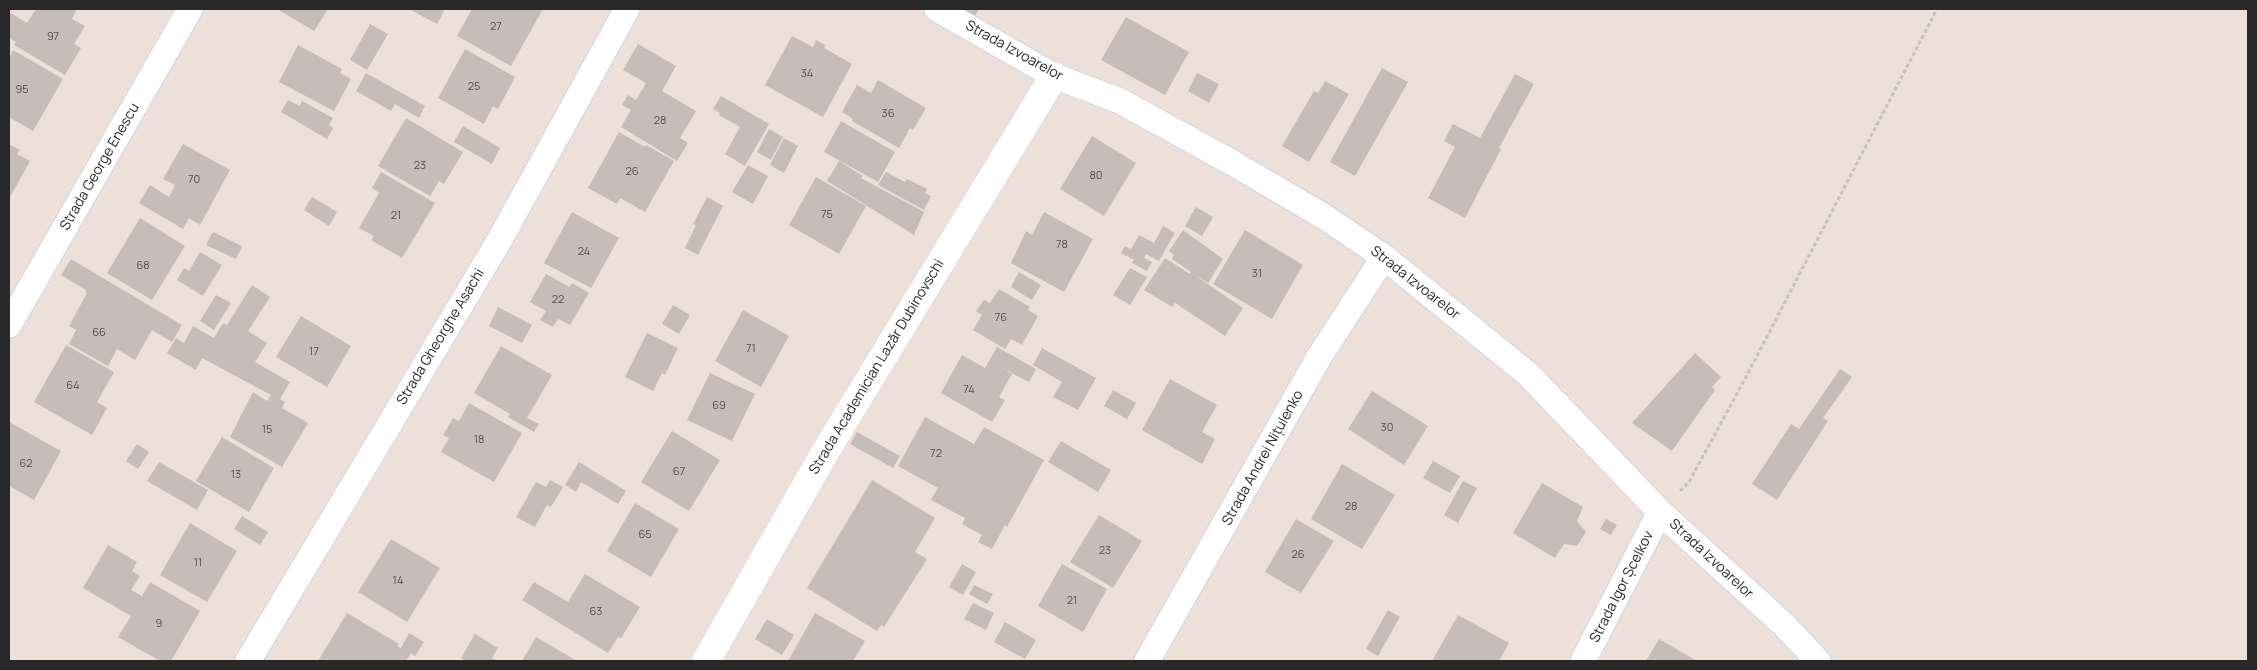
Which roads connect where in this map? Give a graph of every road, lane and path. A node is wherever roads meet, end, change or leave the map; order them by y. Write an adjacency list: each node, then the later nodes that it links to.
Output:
1 (190, 9): 7 (street, Strada George Enescu)
2 (627, 9): 9 (street, Strada Gheorghe Asachi)
3 (937, 9): 5 (street, Strada Izvoarelor)
4 (1937, 9): 8 (path)
5 (1054, 76): 6 (street, Strada Izvoarelor); 10 (street, Strada Academician Lazăr Dubinovschi)
6 (1384, 257): 8 (street, Strada Izvoarelor); 11 (street, Strada Andrei Nițulenko)
7 (9, 325)
8 (1660, 512): 12 (street, Strada Igor Șсelkov); 13 (street, Strada Izvoarelor)
9 (248, 661)
10 (706, 661)
11 (1147, 661)
12 (1583, 661)
13 (1818, 661)

